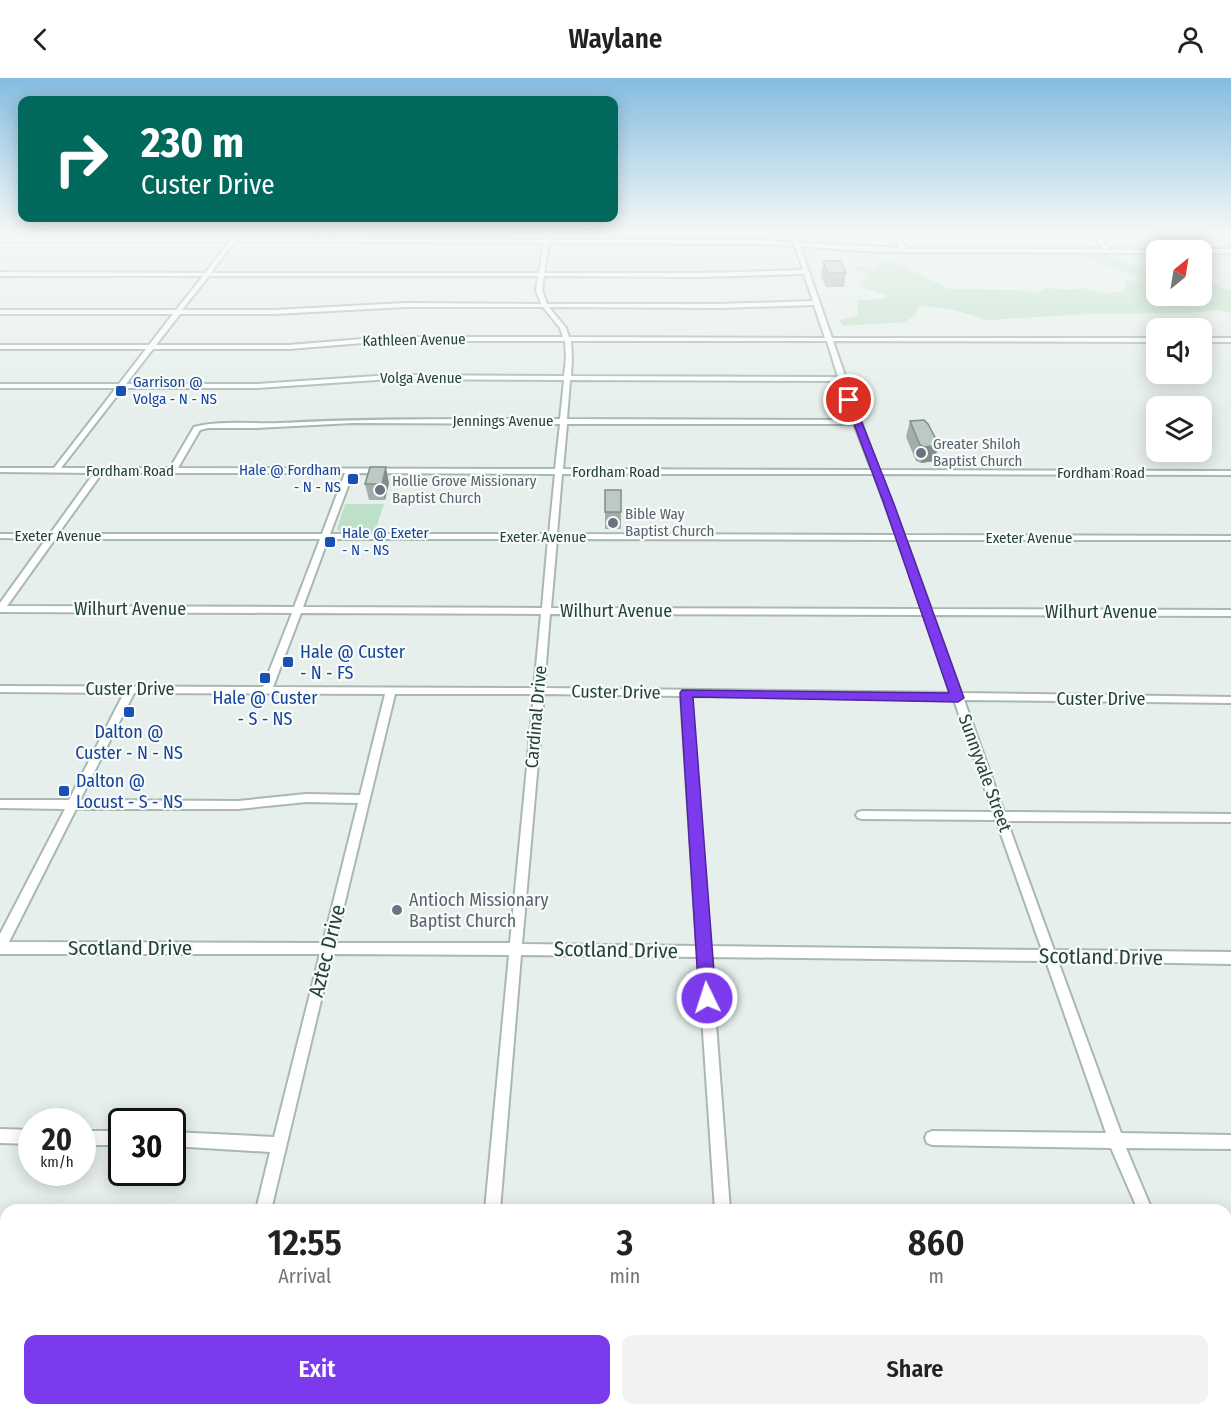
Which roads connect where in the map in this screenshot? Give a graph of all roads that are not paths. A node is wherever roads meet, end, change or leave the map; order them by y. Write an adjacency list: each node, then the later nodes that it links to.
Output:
1 (190, 295): 7 (street)
2 (541, 295): 5 (street, Cardinal Drive)
3 (814, 295): 4 (street, Sunnyvale Street)
4 (816, 303): 5 (street); 9 (street, Sunnyvale Street)
5 (545, 306): 7 (street); 8 (street, Cardinal Drive)
6 (0, 312): 7 (street)
7 (177, 312): 14 (street)
8 (567, 339): 9 (street, Kathleen Avenue); 14 (street, Kathleen Avenue); 15 (street, Cardinal Drive)
9 (828, 339): 10 (street, Kathleen Avenue); 16 (street, Sunnyvale Street)
10 (1146, 340)
11 (1212, 340): 12 (street)
12 (1231, 340)
13 (0, 347): 14 (street, Kathleen Avenue)
14 (150, 347): 18 (street)
15 (567, 378): 16 (street, Volga Avenue); 18 (street, Volga Avenue); 19 (street, Cardinal Drive)
16 (842, 379): 20 (street, Sunnyvale Street)
17 (0, 386): 18 (street, Volga Avenue)
18 (120, 386): 22 (street)
19 (563, 421): 20 (street, Jennings Avenue); 24 (street, Jennings Avenue); 26 (street, Cardinal Drive)
20 (857, 422): 28 (street, Sunnyvale Street)
21 (0, 470): 22 (street, Fordham Road)
22 (55, 471): 23 (street, Fordham Road)
23 (99, 471): 24 (street, Fordham Road); 30 (street)
24 (173, 471): 25 (street, Fordham Road)
25 (350, 471): 26 (street, Fordham Road); 31 (street)
26 (558, 472): 28 (street, Fordham Road); 32 (street, Cardinal Drive)
27 (1231, 473): 28 (street, Fordham Road)
28 (876, 474): 33 (street, Sunnyvale Street)
29 (0, 536): 30 (street, Exeter Avenue)
30 (53, 536): 31 (street, Exeter Avenue); 35 (street)
31 (326, 536): 32 (street, Exeter Avenue); 36 (street)
32 (552, 537): 33 (street, Exeter Avenue); 37 (street, Cardinal Drive)
33 (901, 537): 34 (street, Exeter Avenue); 38 (street, Sunnyvale Street)
34 (1231, 538)
35 (0, 609): 36 (street, Wilhurt Avenue)
36 (298, 609): 37 (street, Wilhurt Avenue); 42 (street)
37 (546, 611): 38 (street, Wilhurt Avenue); 44 (street, Cardinal Drive)
38 (927, 611): 39 (street, Wilhurt Avenue); 46 (street, Sunnyvale Street)
39 (1231, 613)
40 (0, 689): 41 (street, Custer Drive)
41 (131, 689): 42 (street, Custer Drive); 50 (street)
42 (267, 690): 43 (street, Custer Drive)
43 (391, 691): 44 (street, Custer Drive); 48 (street, Aztec Drive)
44 (538, 691): 45 (street, Custer Drive); 56 (street, Cardinal Drive)
45 (686, 693): 46 (street, Custer Drive); 57 (street)
46 (958, 698): 47 (street, Custer Drive); 52 (street, Sunnyvale Street)
47 (1231, 700)
48 (364, 799): 50 (street); 55 (street, Aztec Drive)
49 (0, 804): 50 (street)
50 (73, 805): 54 (street)
51 (862, 815): 52 (street)
52 (1001, 817): 53 (street); 58 (street, Sunnyvale Street)
53 (1231, 818)
54 (0, 947): 55 (street, Scotland Drive)
55 (328, 948): 56 (street, Scotland Drive); 66 (street, Aztec Drive)
56 (515, 949): 57 (street, Scotland Drive); 68 (street, Cardinal Drive)
57 (704, 951): 58 (street, Scotland Drive); 69 (street)
58 (1051, 956): 59 (street, Scotland Drive); 64 (street, Sunnyvale Street)
59 (1231, 958)
60 (0, 1136): 61 (street)
61 (18, 1137)
62 (932, 1138): 64 (street)
63 (186, 1140): 66 (street)
64 (1116, 1141): 65 (street); 70 (street, Sunnyvale Street)
65 (1231, 1142)
66 (278, 1145): 67 (street, Aztec Drive)
67 (264, 1204)
68 (493, 1204)
69 (722, 1204)
70 (1142, 1204)

